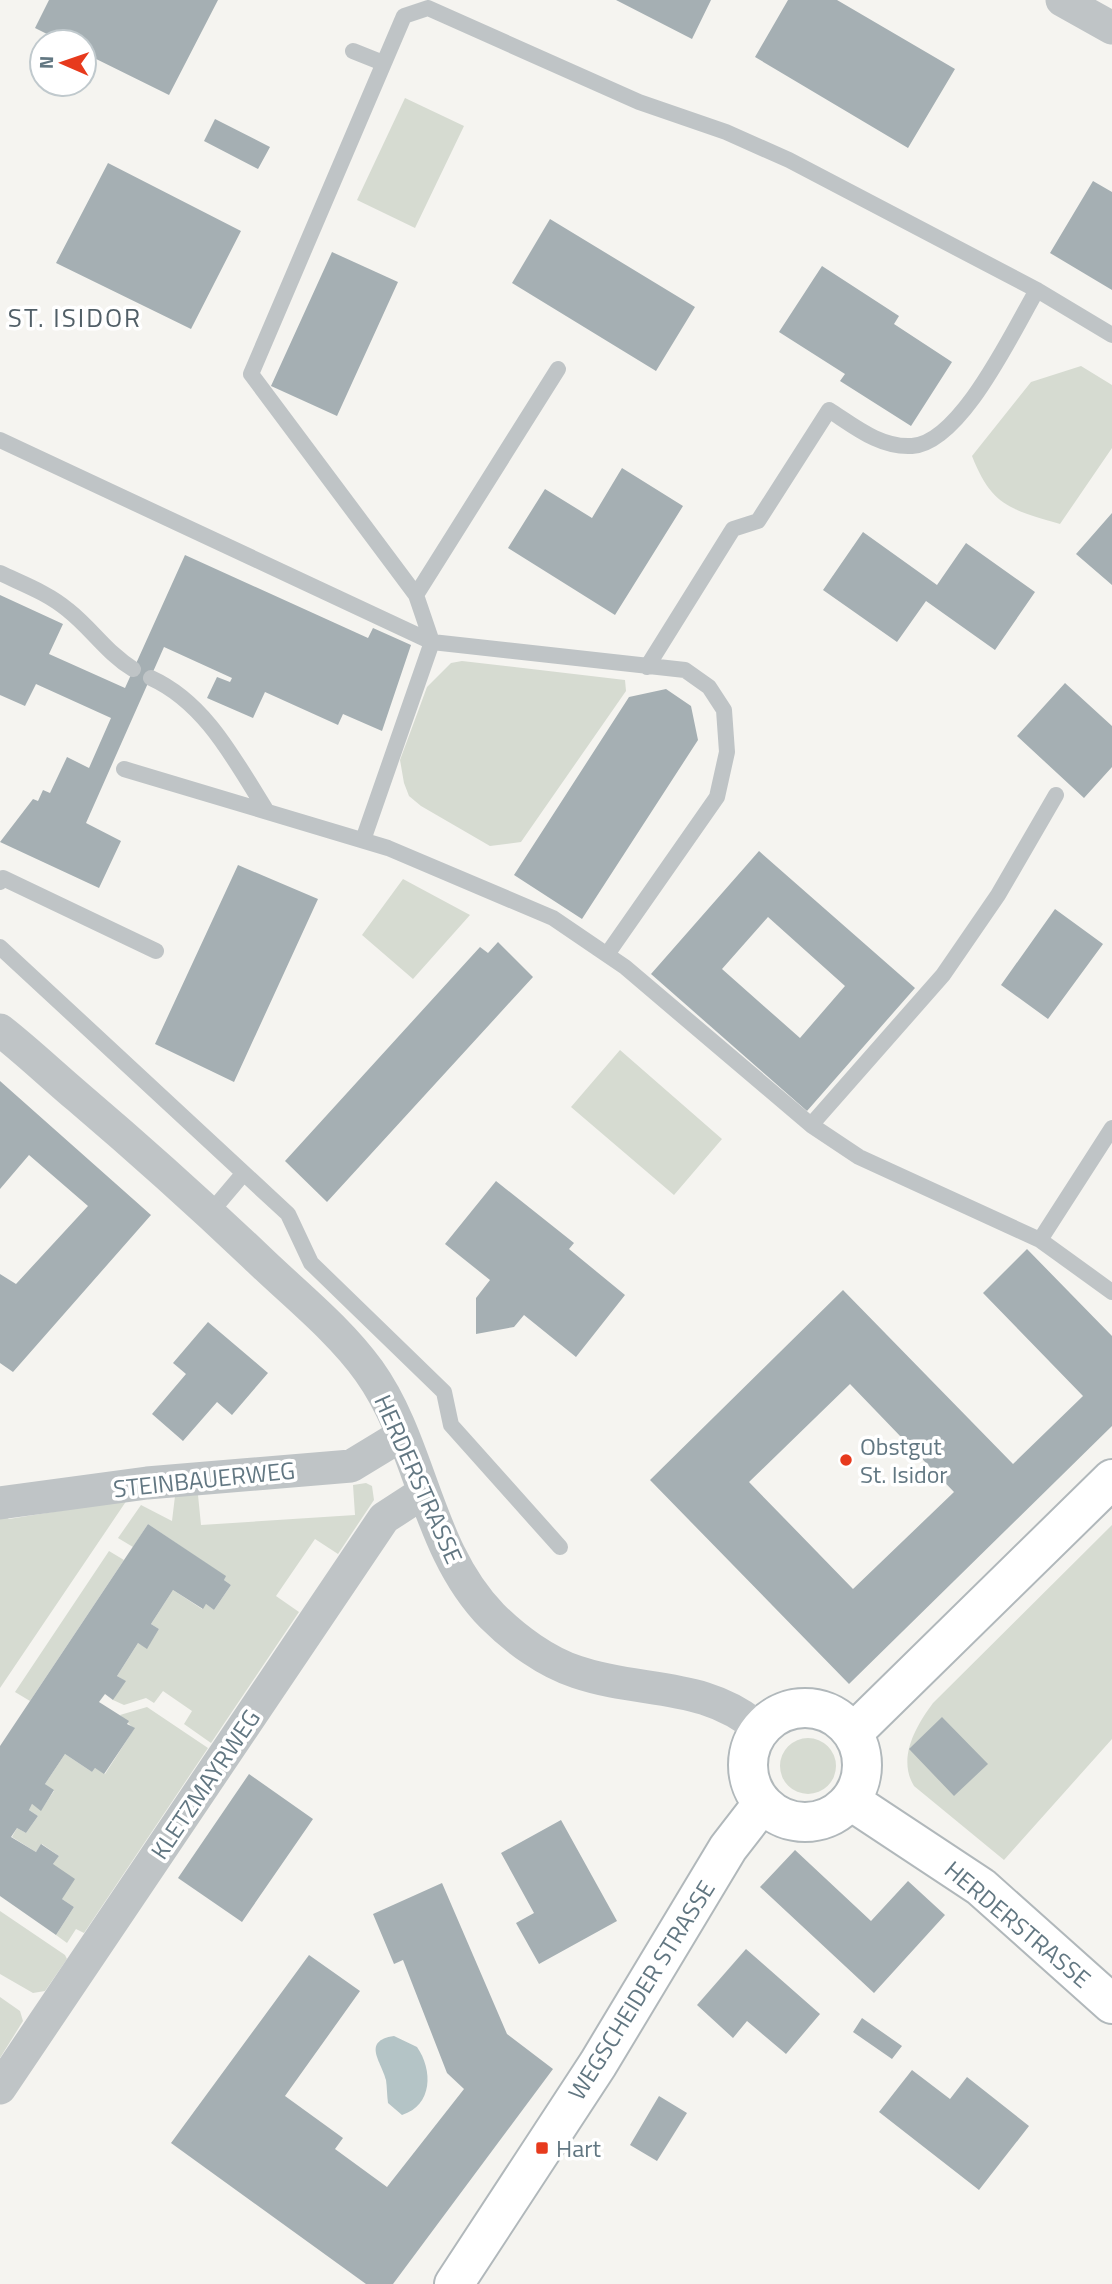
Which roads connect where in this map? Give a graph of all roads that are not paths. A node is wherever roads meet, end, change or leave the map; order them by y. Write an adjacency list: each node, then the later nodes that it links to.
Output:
1 (1062, 0): 2 (street)
2 (1112, 28)
3 (352, 51): 4 (lane)
4 (383, 63): 5 (lane); 10 (lane)
5 (1037, 290): 6 (lane); 12 (lane)
6 (1112, 335)
7 (558, 369): 10 (lane)
8 (0, 440): 11 (lane)
9 (0, 573): 13 (lane)
10 (416, 595): 11 (lane)
11 (432, 642): 12 (lane); 18 (lane)
12 (647, 667): 22 (lane)
13 (134, 669)
14 (151, 678): 17 (lane)
15 (124, 769): 17 (lane)
16 (1056, 795): 24 (lane)
17 (266, 810): 18 (lane)
18 (363, 840): 22 (lane)
19 (0, 882): 21 (lane)
20 (0, 947): 26 (lane)
21 (156, 951)
22 (608, 954): 24 (lane)
23 (0, 1030): 27 (street, HERDERSTRASSE)
24 (811, 1125): 28 (lane)
25 (1112, 1128): 28 (lane)
26 (243, 1174): 27 (lane); 34 (lane)
27 (210, 1213): 30 (street, HERDERSTRASSE)
28 (1040, 1240): 29 (lane)
29 (1112, 1292)
30 (402, 1435): 32 (street, HERDERSTRASSE); 33 (street, STEINBAUERWEG)
31 (1112, 1479): 36 (street)
32 (424, 1492): 35 (street, HERDERSTRASSE); 40 (street, KLETZMAYRWEG)
33 (0, 1503)
34 (560, 1547)
35 (760, 1729): 36 (street); 38 (street)
36 (853, 1733): 37 (street)
37 (851, 1801): 38 (street); 39 (street, HERDERSTRASSE)
38 (762, 1804): 41 (street, WEGSCHEIDER STRASSE)
39 (1112, 2004)
40 (0, 2088)
41 (454, 2284)

